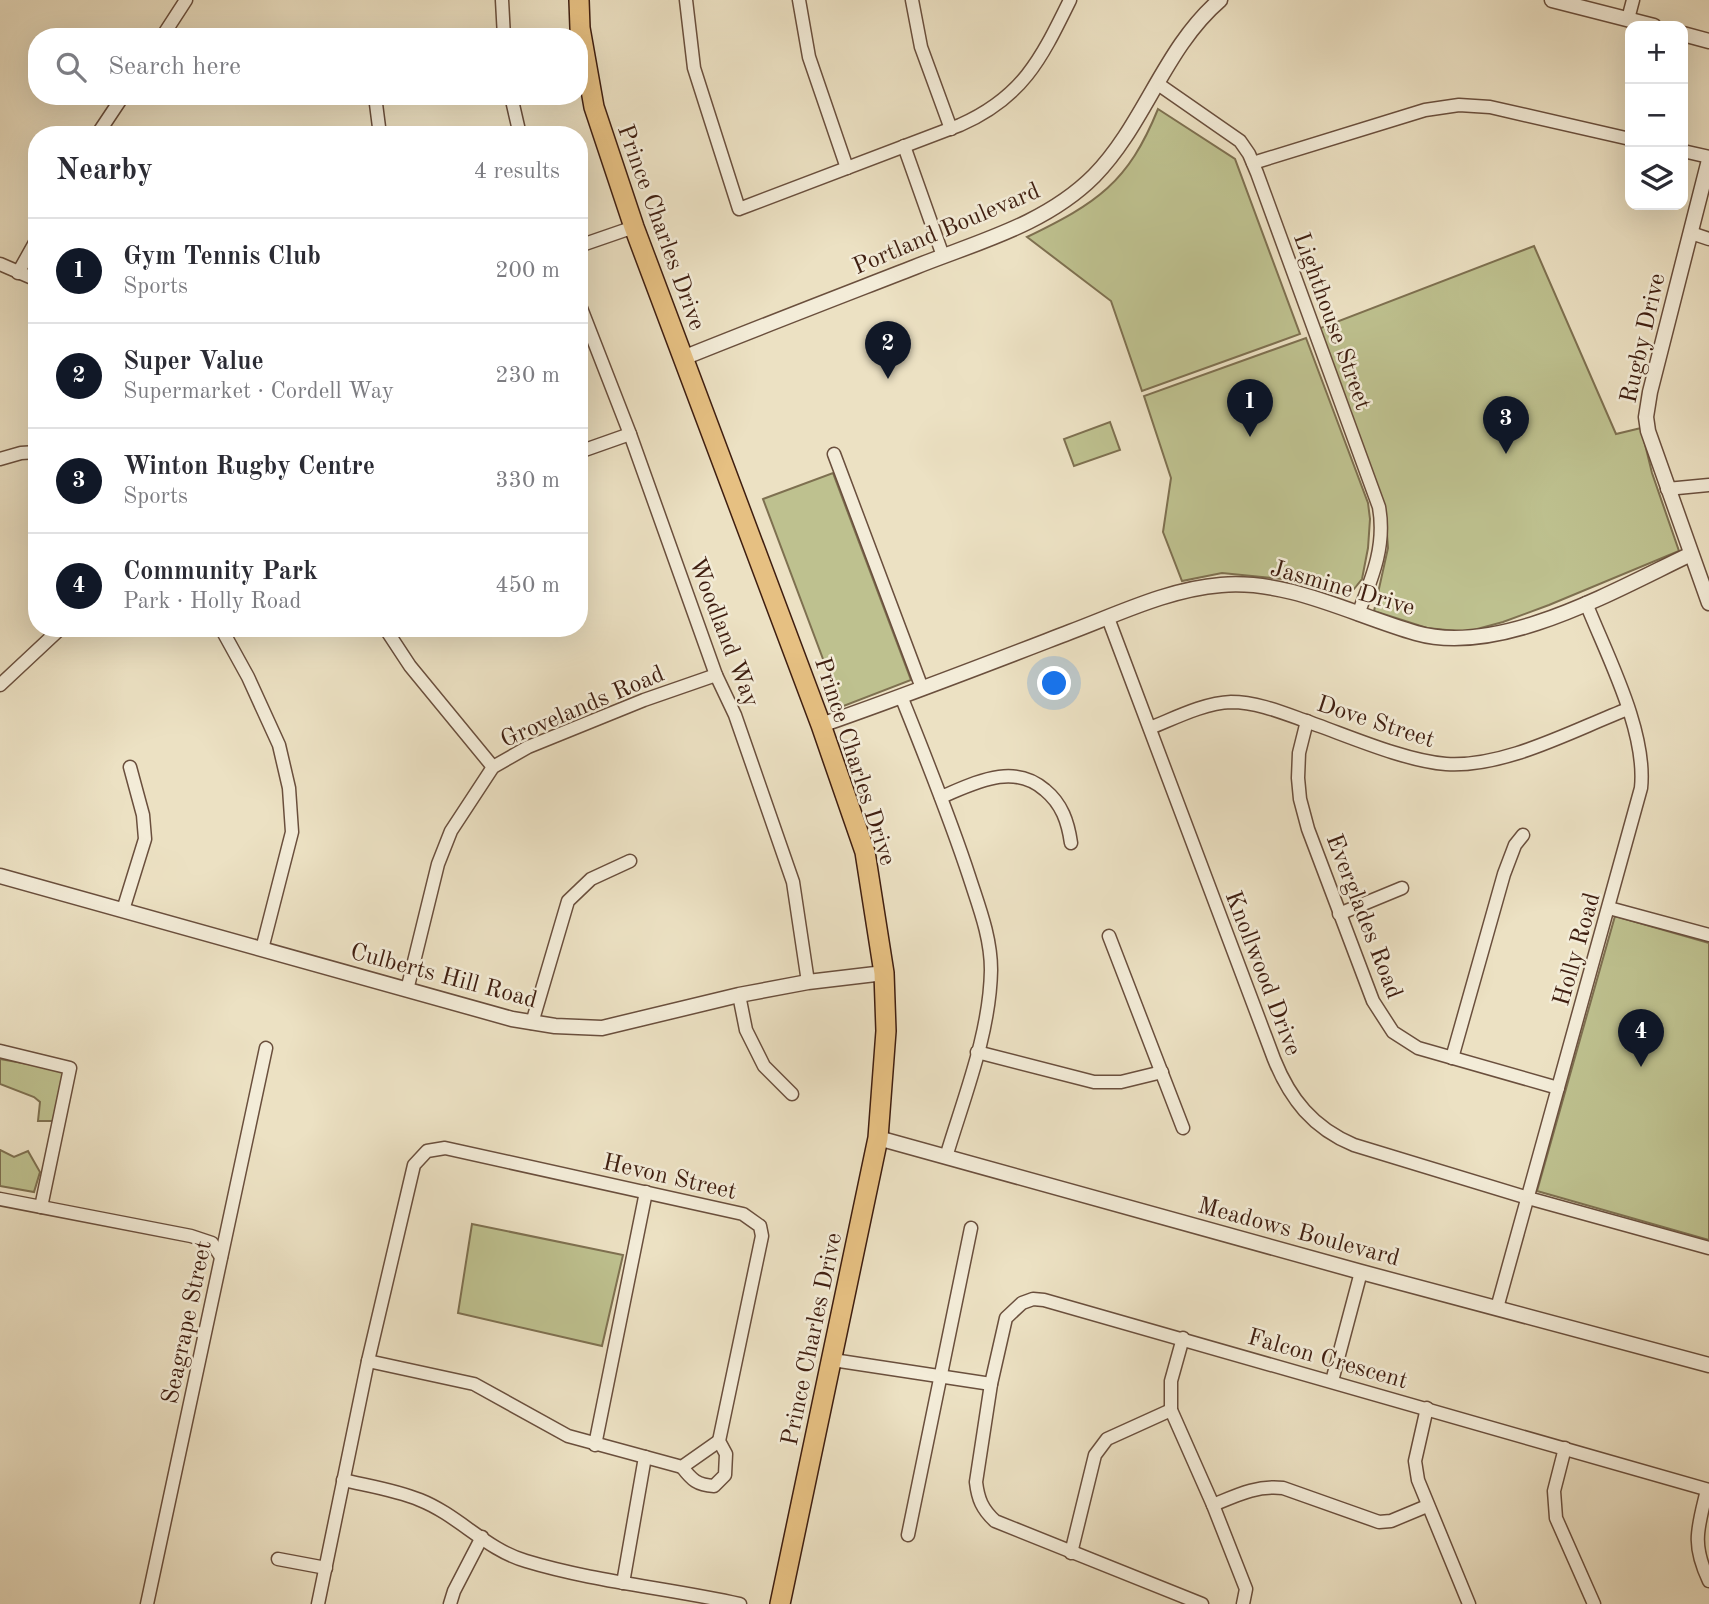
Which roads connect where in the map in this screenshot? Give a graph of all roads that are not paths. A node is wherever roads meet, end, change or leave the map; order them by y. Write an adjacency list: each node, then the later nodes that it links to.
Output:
1 (186, 0): 13 (street)
2 (502, 0): 14 (street)
3 (579, 0): 15 (highway, Prince Charles Drive)
4 (686, 0): 32 (street)
5 (799, 0): 32 (street)
6 (912, 0): 26 (street)
7 (1070, 0): 26 (street)
8 (1220, 0): 19 (street, Portland Boulevard)
9 (1552, 0): 11 (street)
10 (1633, 0): 11 (street)
11 (1628, 19): 12 (street)
12 (1635, 21)
13 (168, 28)
14 (504, 28)
15 (580, 28)
16 (1688, 35): 17 (street)
17 (1709, 41)
18 (588, 73): 33 (highway, Prince Charles Drive)
19 (1158, 84): 31 (street, Lighthouse Street); 38 (street, Portland Boulevard)
20 (116, 105): 23 (street)
21 (375, 105): 24 (street)
22 (513, 105): 25 (street)
23 (103, 126)
24 (379, 126)
25 (518, 126)
26 (951, 129): 28 (street)
27 (1625, 138): 31 (street)
28 (904, 146): 32 (street); 38 (street)
29 (1688, 153): 30 (street)
30 (1709, 159): 34 (street, Rugby Drive)
31 (1253, 163): 54 (street, Lighthouse Street)
32 (847, 168)
33 (634, 227): 36 (street); 43 (highway, Prince Charles Drive)
34 (1691, 233): 35 (street); 50 (street, Rugby Drive)
35 (1709, 239)
36 (588, 244)
37 (28, 255): 40 (street)
38 (943, 256): 43 (street, Portland Boulevard)
39 (0, 264): 40 (street)
40 (18, 273): 41 (street)
41 (28, 277)
42 (588, 326): 44 (street, Woodland Way)
43 (683, 358): 65 (highway, Prince Charles Drive)
44 (630, 434): 45 (street); 59 (street, Woodland Way)
45 (588, 449)
46 (28, 453): 48 (street)
47 (834, 454): 61 (street)
48 (0, 458)
49 (1709, 485): 50 (street)
50 (1667, 489): 51 (street, Rugby Drive)
51 (1691, 554): 52 (street, Jasmine Drive); 53 (street, Rugby Drive)
52 (1586, 603): 54 (street, Jasmine Drive); 63 (street, Holly Road)
53 (1709, 603)
54 (1358, 614): 55 (street, Jasmine Drive)
55 (1108, 618): 61 (street, Jasmine Drive); 66 (street, Knollwood Drive)
56 (51, 637): 60 (street)
57 (226, 637): 80 (street)
58 (391, 637): 68 (street)
59 (716, 675): 68 (street, Grovelands Road); 82 (street, Woodland Way)
60 (0, 685)
61 (922, 688): 62 (street, Jasmine Drive)
62 (901, 696): 65 (street, Jasmine Drive); 69 (street)
63 (1628, 709): 64 (street, Dove Street); 75 (street, Holly Road)
64 (1307, 721): 66 (street, Dove Street); 77 (street, Everglades Road)
65 (821, 725): 81 (highway, Prince Charles Drive)
66 (1150, 728): 97 (street, Knollwood Drive)
67 (130, 767): 76 (street)
68 (493, 767): 83 (street, Grovelands Road)
69 (942, 797): 71 (street); 88 (street)
70 (1523, 835): 89 (street)
71 (1071, 843)
72 (630, 861): 85 (street)
73 (0, 876): 76 (street, Culberts Hill Road)
74 (1402, 888): 77 (street)
75 (1609, 908): 78 (street); 91 (street, Holly Road)
76 (123, 910): 80 (street, Culberts Hill Road)
77 (1339, 914): 89 (street, Everglades Road)
78 (1709, 935)
79 (1109, 936): 90 (street)
80 (262, 949): 83 (street, Culberts Hill Road)
81 (884, 973): 82 (street, Culberts Hill Road); 94 (highway, Prince Charles Drive)
82 (808, 982): 84 (street, Culberts Hill Road)
83 (407, 990): 85 (street, Culberts Hill Road)
84 (738, 995): 85 (street, Culberts Hill Road); 92 (street)
85 (532, 1023)
86 (266, 1048): 102 (street, Seagrape Street)
87 (0, 1051): 99 (street)
88 (978, 1052): 90 (street); 95 (street)
89 (1451, 1058): 91 (street, Everglades Road)
90 (1162, 1072): 93 (street)
91 (1559, 1088): 97 (street, Holly Road)
92 (792, 1094)
93 (1183, 1128)
94 (878, 1138): 95 (street, Meadows Boulevard); 106 (highway, Prince Charles Drive)
95 (946, 1157): 103 (street, Meadows Boulevard)
96 (646, 1192): 107 (street, Hevon Street); 114 (street, Hevon Street); 115 (street)
97 (1528, 1198): 101 (street, Knollwood Drive); 104 (street, Holly Road)
98 (0, 1199): 99 (street)
99 (41, 1208): 102 (street)
100 (971, 1228): 109 (street)
101 (1709, 1248)
102 (221, 1257): 131 (street, Seagrape Street)
103 (1362, 1272): 104 (street, Meadows Boulevard); 110 (street)
104 (1497, 1308): 108 (street, Meadows Boulevard)
105 (1183, 1338): 110 (street, Falcon Crescent); 111 (street, Falcon Crescent); 113 (street)
106 (832, 1360): 109 (street); 135 (highway, Prince Charles Drive)
107 (368, 1361): 115 (street); 119 (street)
108 (1709, 1365)
109 (941, 1376): 111 (street); 123 (street)
110 (1332, 1381): 112 (street, Falcon Crescent)
111 (991, 1384): 125 (street, Falcon Crescent)
112 (1427, 1408): 116 (street, Falcon Crescent); 122 (street)
113 (1171, 1410): 121 (street); 125 (street)
114 (719, 1441): 118 (street); 118 (street, Hevon Street)
115 (595, 1445): 117 (street)
116 (1564, 1448): 120 (street, Falcon Crescent); 139 (street)
117 (645, 1457): 118 (street); 129 (street)
118 (682, 1467)
119 (343, 1480): 124 (street); 127 (street)
120 (1708, 1490): 128 (street, Falcon Crescent)
121 (1213, 1505): 122 (street); 137 (street)
122 (1427, 1506): 138 (street)
123 (908, 1535)
124 (482, 1537): 129 (street); 133 (street)
125 (1071, 1553): 136 (street, Falcon Crescent)
126 (278, 1559): 127 (street)
127 (326, 1568): 132 (street)
128 (1709, 1581)
129 (623, 1583): 130 (street)
130 (685, 1598): 134 (street)
131 (147, 1604)
132 (318, 1604)
133 (450, 1604)
134 (740, 1604)
135 (780, 1604)
136 (1202, 1604)
137 (1243, 1604)
138 (1469, 1604)
139 (1594, 1604)

